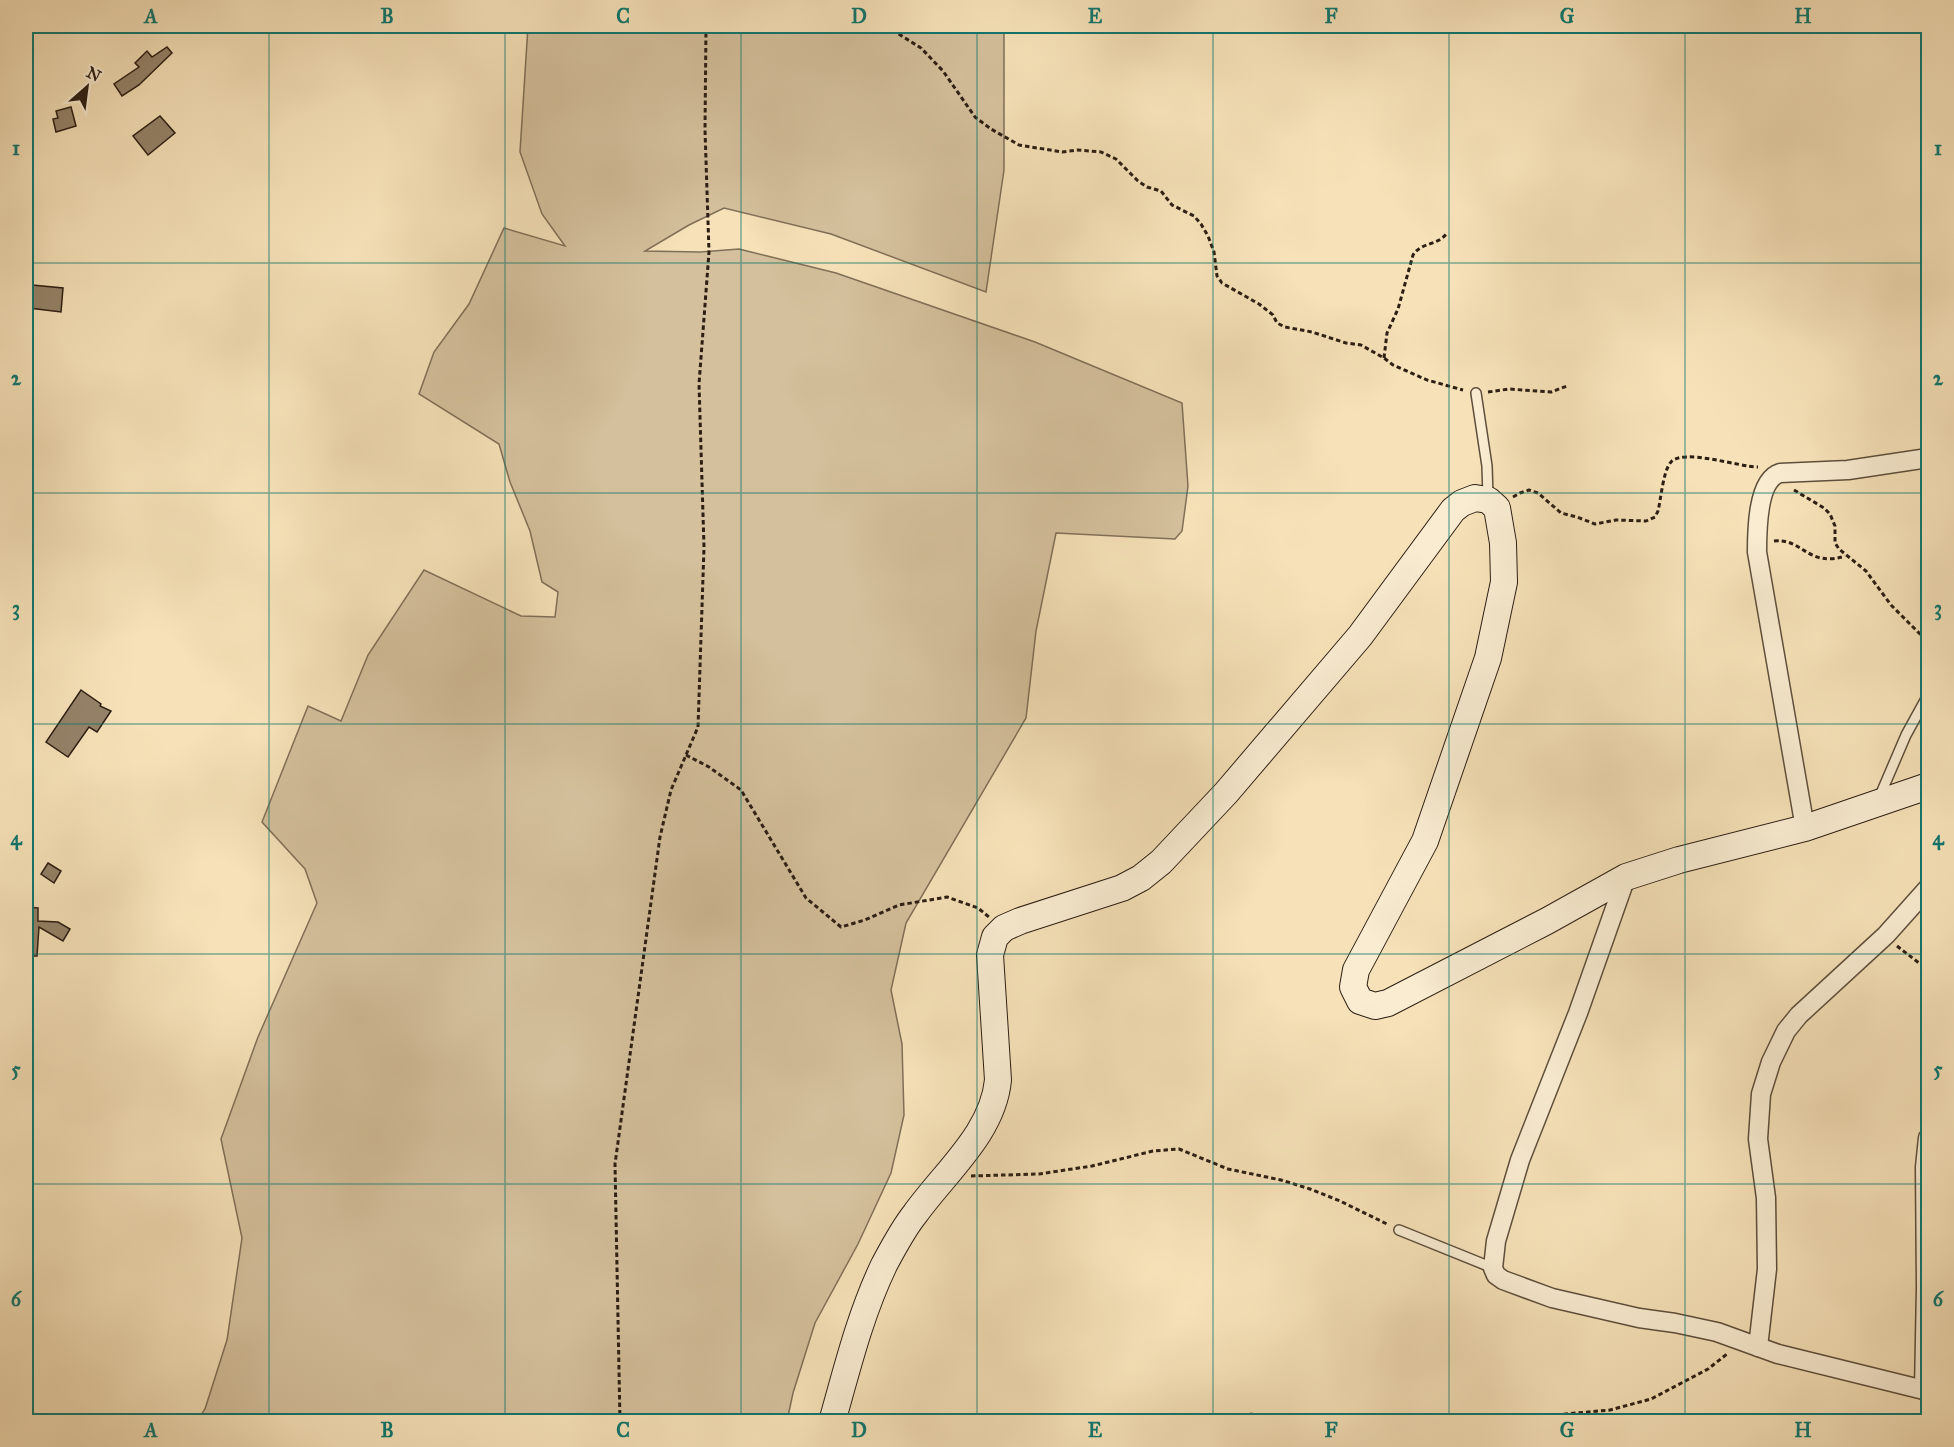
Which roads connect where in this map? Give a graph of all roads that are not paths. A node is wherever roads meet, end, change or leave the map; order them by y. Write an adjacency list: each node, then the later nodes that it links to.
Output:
1 (1476, 393): 3 (lane)
2 (1929, 458): 7 (street)
3 (1492, 504): 8 (main road); 15 (main road)
4 (1929, 695): 6 (lane)
5 (1929, 786): 6 (main road)
6 (1877, 803): 7 (main road)
7 (1805, 828): 8 (main road)
8 (1626, 878): 12 (street)
9 (1929, 888): 13 (street)
10 (1929, 1138): 14 (street)
11 (1398, 1230): 12 (lane)
12 (1493, 1268): 13 (street)
13 (1751, 1344): 14 (street)
14 (1926, 1391)
15 (832, 1422)

